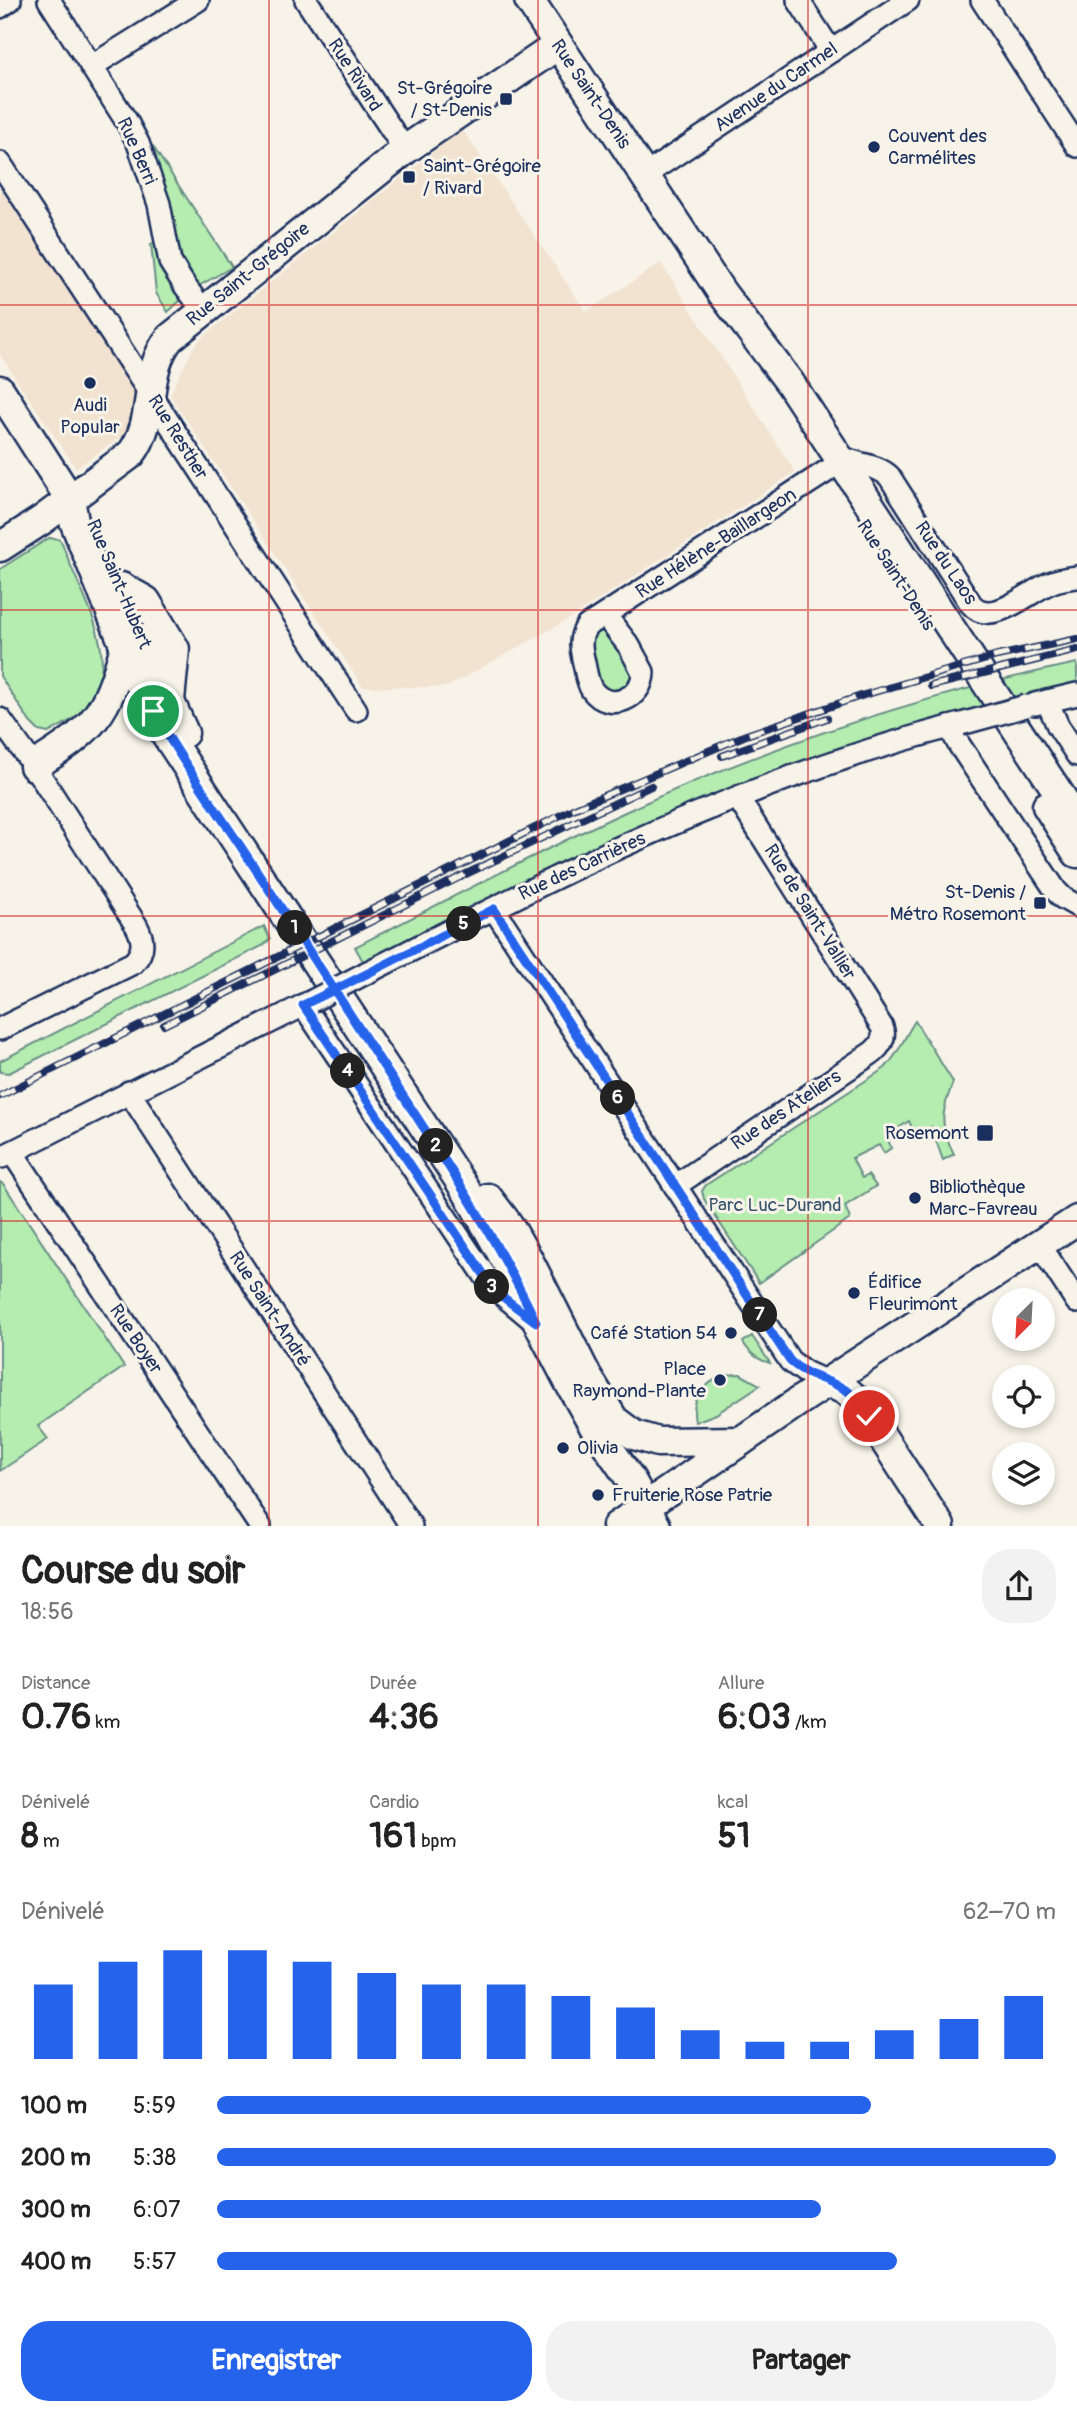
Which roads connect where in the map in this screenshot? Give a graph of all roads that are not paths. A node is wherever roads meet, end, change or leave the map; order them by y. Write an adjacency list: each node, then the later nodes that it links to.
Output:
1 (10, 0): 9 (street)
2 (49, 0): 12 (street, Rue Berri)
3 (198, 0): 12 (street)
4 (306, 0): 14 (street, Rue Rivard)
5 (529, 0): 10 (street, Rue Saint-Denis)
6 (798, 0): 11 (street)
7 (908, 0): 11 (street, Avenue du Carmel)
8 (982, 0): 13 (street)
9 (0, 8)
10 (558, 45): 14 (street, Rue Saint-Grégoire); 16 (street, Rue Saint-Denis)
11 (831, 51): 16 (street, Avenue du Carmel)
12 (92, 66): 17 (street, Rue Berri)
13 (1077, 146)
14 (405, 150): 17 (street, Rue Saint-Grégoire)
15 (0, 163): 19 (street, Rue Resther)
16 (645, 175): 20 (street, Rue Saint-Denis)
17 (203, 310): 19 (street, Rue Saint-Grégoire)
18 (0, 390): 21 (street, Rue Saint-Hubert)
19 (152, 394): 21 (street, Rue Saint-Grégoire); 28 (street, Rue Resther)
20 (831, 461): 23 (street, Rue du Laos); 24 (street, Rue Hélène-Baillargeon); 34 (street, Rue Saint-Denis); 35 (street, Rue Saint-Denis)
21 (71, 499): 22 (street, Rue Saint-Grégoire); 25 (street, Rue Saint-Hubert); 49 (street, Rue Saint-Hubert)
22 (0, 547)
23 (1077, 577)
24 (604, 615)
25 (125, 646): 32 (street); 47 (street, Rue Saint-Hubert)
26 (1077, 694): 27 (street, Rue des Carrières)
27 (1047, 701): 30 (street, Rue des Carrières, bridge); 31 (street)
28 (356, 710)
29 (0, 719): 32 (street)
30 (956, 726): 33 (street, Rue des Carrières); 36 (street)
31 (1077, 755)
32 (34, 766): 40 (street)
33 (738, 798): 37 (street, Rue des Carrières); 39 (street, Rue de Saint-Vallier)
34 (1077, 821)
35 (1077, 853)
36 (1077, 906)
37 (494, 909): 38 (street, Rue des Carrières, bridge); 43 (street)
38 (307, 1003): 41 (street, Rue des Carrières); 47 (street, Rue Saint-Hubert)
39 (882, 1027): 43 (street, Rue des Ateliers)
40 (0, 1030)
41 (130, 1092): 42 (street, Rue des Carrières); 52 (street, Rue Saint-André)
42 (6, 1155): 51 (street, Rue Boyer)
43 (675, 1186): 48 (street)
44 (1077, 1220): 45 (street)
45 (1039, 1244): 46 (street); 48 (street)
46 (1077, 1302)
47 (536, 1322): 50 (street, Rue Saint-Hubert)
48 (827, 1382): 49 (street); 54 (street)
49 (741, 1441): 50 (street)
50 (651, 1516): 53 (street)
51 (260, 1526)
52 (411, 1526)
53 (617, 1526)
54 (940, 1526)

